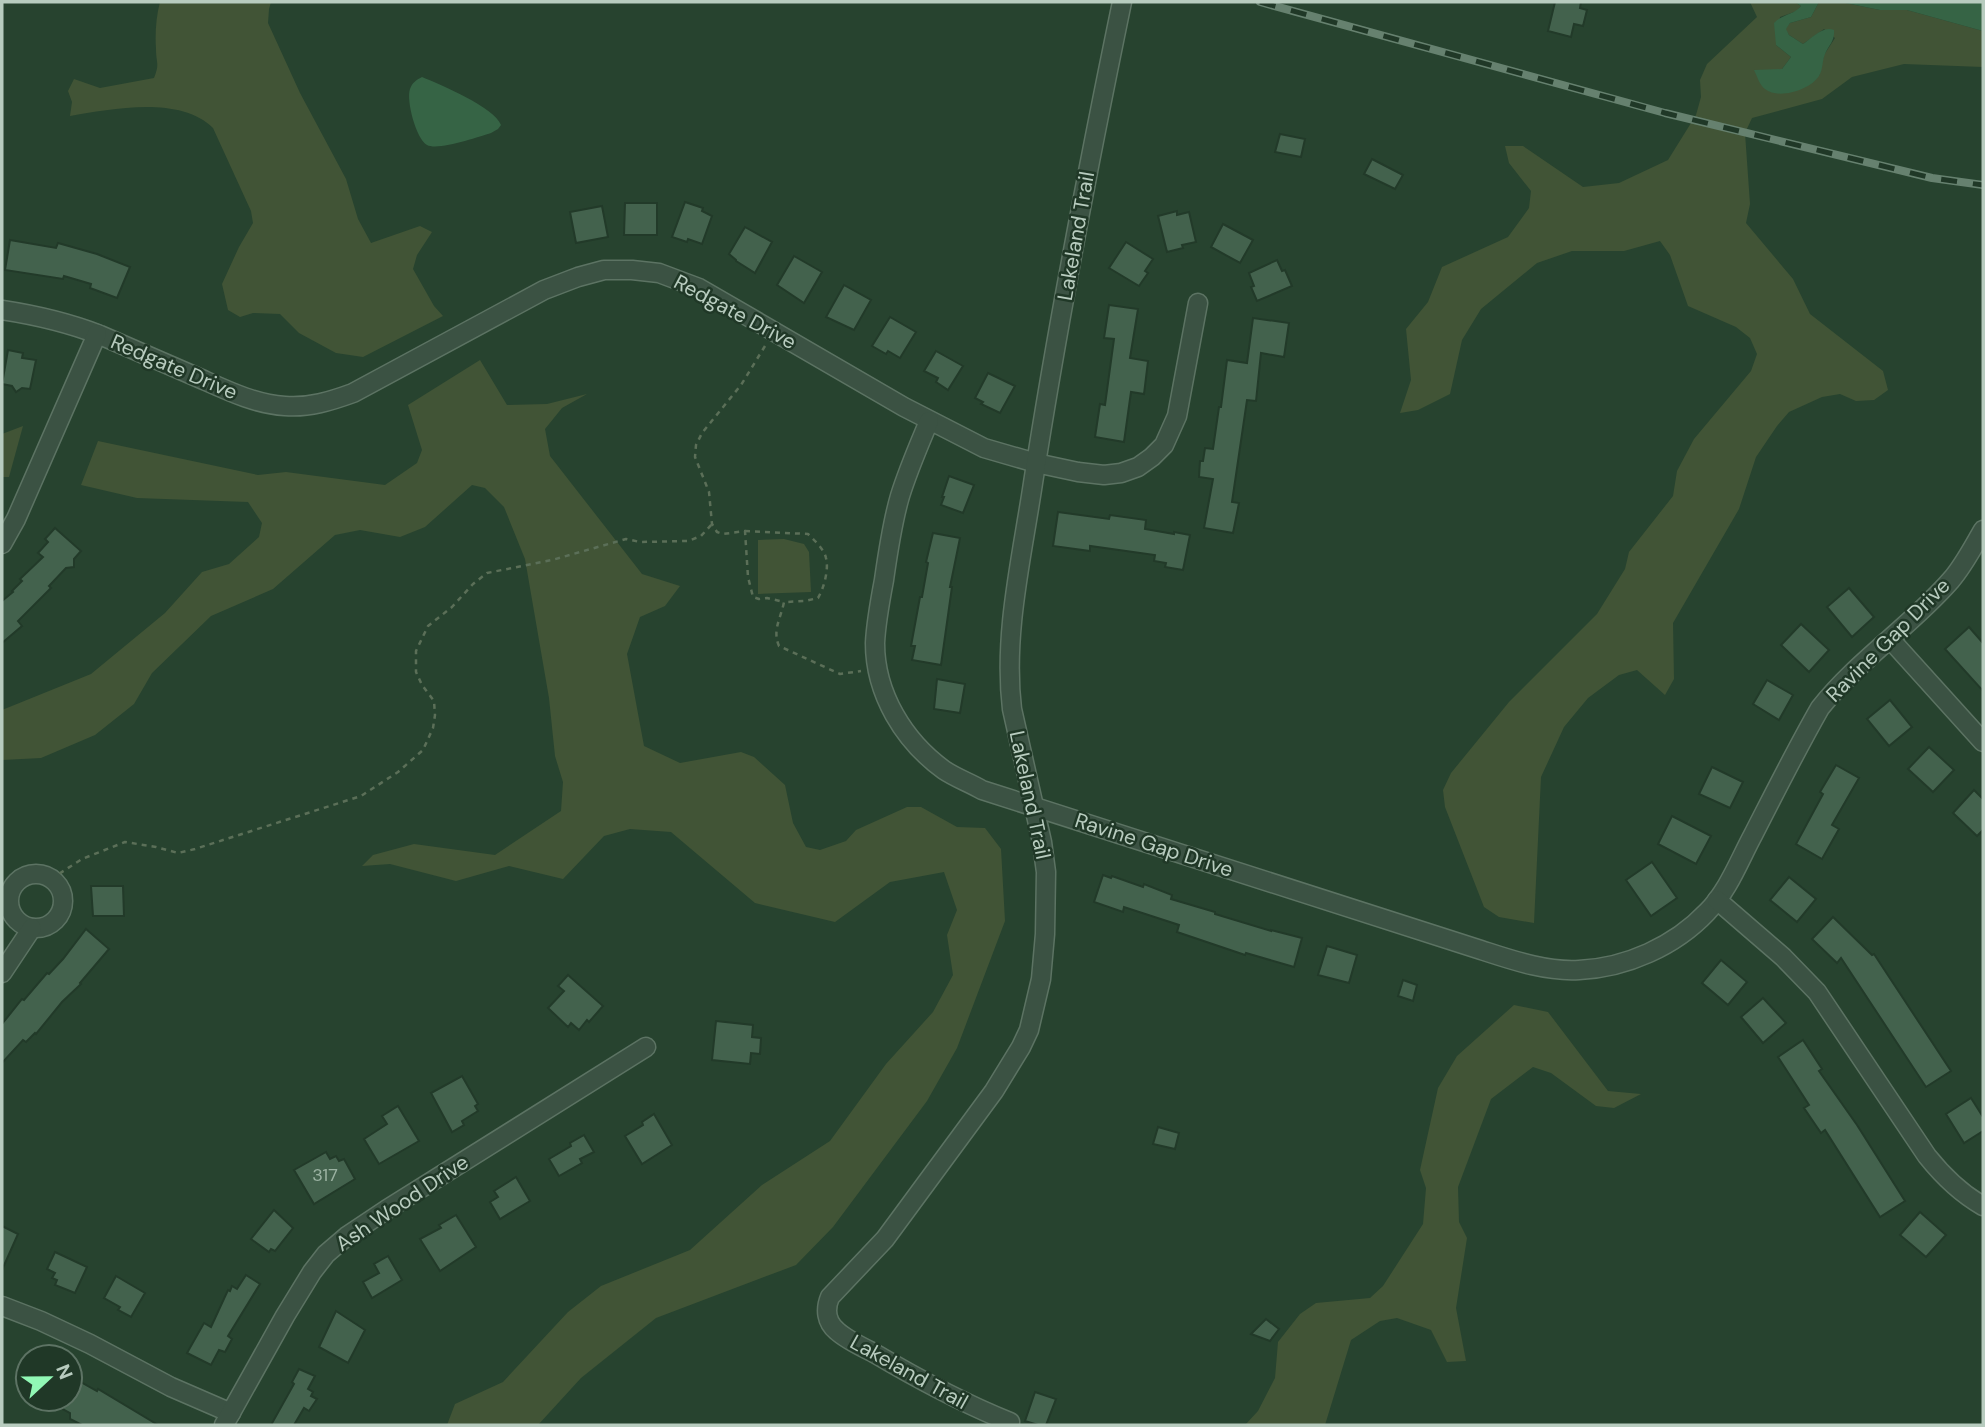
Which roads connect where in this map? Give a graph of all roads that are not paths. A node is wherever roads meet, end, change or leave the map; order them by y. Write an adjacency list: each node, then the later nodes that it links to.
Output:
1 (1122, 2): 6 (street, Lakeland Trail)
2 (1198, 303): 6 (street, Redgate Drive)
3 (2, 310): 4 (street, Redgate Drive)
4 (97, 334): 5 (street, Redgate Drive); 8 (street)
5 (929, 421): 6 (street, Redgate Drive); 11 (street, Ravine Gap Drive)
6 (1036, 463): 11 (street, Lakeland Trail)
7 (1983, 530): 9 (street, Ravine Gap Drive)
8 (2, 544)
9 (1890, 639): 10 (street); 12 (street, Ravine Gap Drive)
10 (1983, 742)
11 (1033, 806): 12 (street, Ravine Gap Drive); 19 (street, Lakeland Trail)
12 (1717, 900): 16 (street)
13 (32, 928): 13 (street); 14 (street)
14 (2, 973)
15 (646, 1047): 18 (street, Ash Wood Drive)
16 (1983, 1206)
17 (2, 1306): 18 (street)
18 (228, 1419)
19 (1010, 1422)

